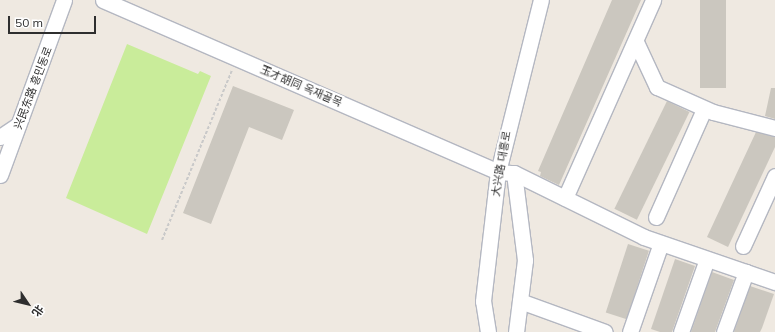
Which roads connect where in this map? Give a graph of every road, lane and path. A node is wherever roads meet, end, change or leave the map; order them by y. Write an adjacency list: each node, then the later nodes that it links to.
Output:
1 (64, 0): 8 (street, 兴民东路 흥민동로)
2 (103, 0): 6 (street, 玉才胡同 옥재골목)
3 (541, 0): 11 (street, 大兴路 대흥로)
4 (654, 0): 5 (street)
5 (636, 42): 7 (street); 15 (street)
6 (237, 58): 11 (street, 玉才胡同 옥재골목); 17 (path)
7 (704, 109): 9 (street); 16 (street)
8 (18, 125): 10 (street); 13 (street, 兴民东路 흥민동로)
9 (775, 128)
10 (0, 137)
11 (498, 172): 12 (street); 24 (street, 大兴路 대흥로)
12 (514, 173): 15 (street); 23 (street)
13 (0, 175)
14 (775, 176): 19 (street)
15 (565, 198): 18 (street)
16 (656, 217)
17 (162, 240)
18 (661, 243): 20 (street); 27 (street)
19 (743, 246)
20 (707, 259): 21 (street); 28 (street)
21 (746, 272): 22 (street); 29 (street)
22 (775, 282)
23 (520, 301): 25 (street); 26 (street)
24 (488, 332)
25 (516, 332)
26 (604, 332)
27 (630, 332)
28 (681, 332)
29 (724, 332)

